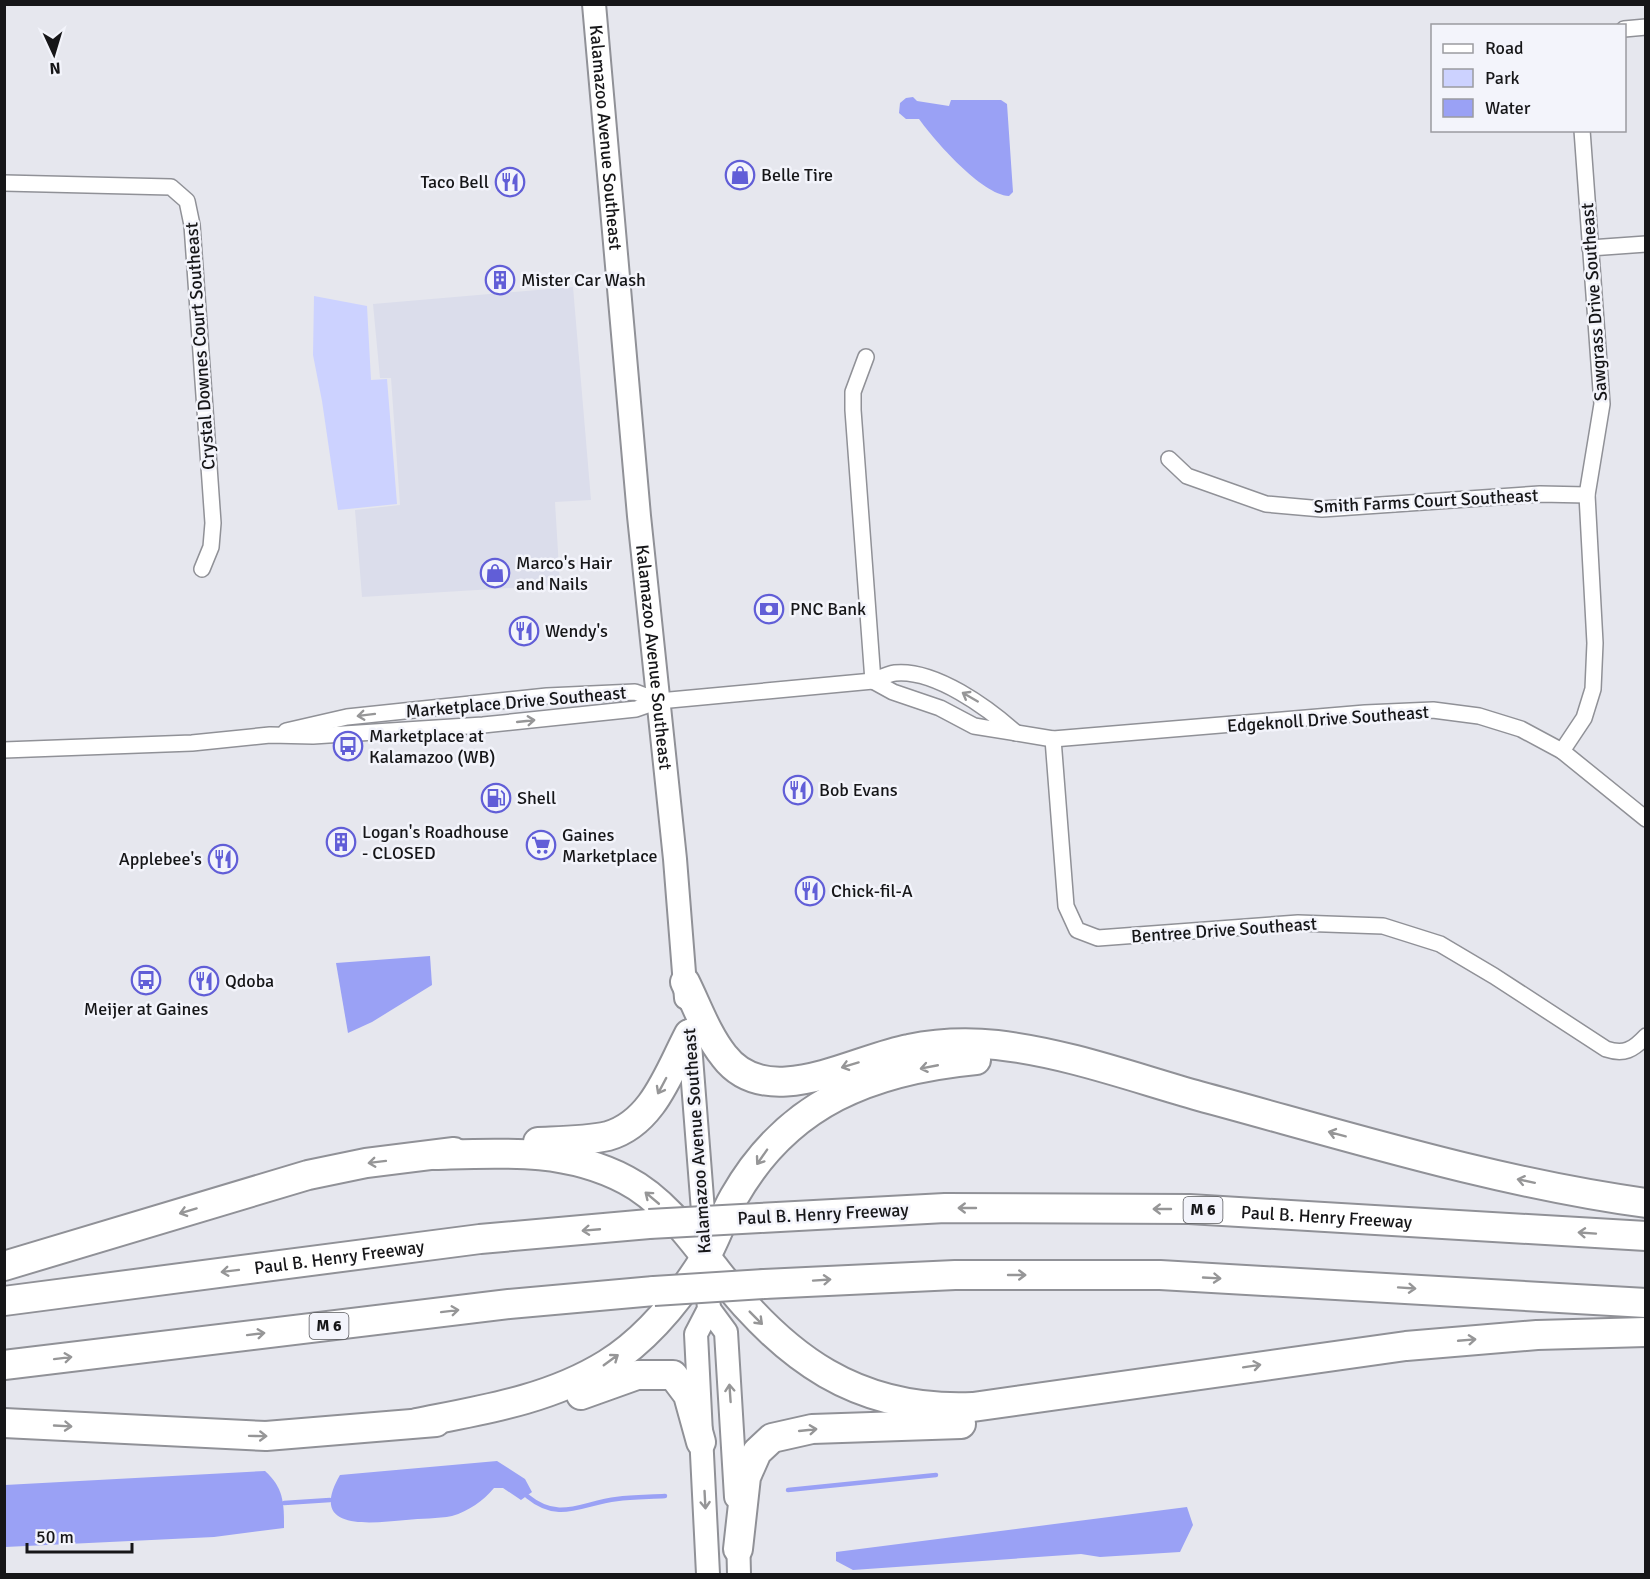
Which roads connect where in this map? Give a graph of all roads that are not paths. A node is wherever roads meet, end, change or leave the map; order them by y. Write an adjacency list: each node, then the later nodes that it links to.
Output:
1 (594, 4): 13 (main road, Kalamazoo Avenue Southeast)
2 (1646, 27): 3 (street)
3 (1626, 29)
4 (1582, 132): 7 (street, Sawgrass Drive Southeast)
5 (4, 183): 11 (street, Crystal Downes Court Southeast)
6 (1646, 244): 7 (street)
7 (1590, 248): 10 (street, Sawgrass Drive Southeast)
8 (866, 357): 12 (street)
9 (1169, 459): 10 (street, Smith Farms Court Southeast)
10 (1587, 495): 18 (street, Sawgrass Drive Southeast)
11 (202, 569)
12 (873, 681): 13 (street); 14 (street, Edgeknoll Drive Southeast); 14 (street, one-way to 12)
13 (659, 701): 15 (street, Marketplace Drive Southeast, one-way to 13); 15 (street, Marketplace Drive Southeast, one-way to 15); 20 (main road, Kalamazoo Avenue Southeast)
14 (1016, 734): 16 (street, Edgeknoll Drive Southeast)
15 (270, 735): 17 (street, Marketplace Drive Southeast)
16 (1053, 739): 18 (street, Edgeknoll Drive Southeast); 22 (street, Bentree Drive Southeast)
17 (4, 750)
18 (1562, 751): 19 (street, Edgeknoll Drive Southeast)
19 (1646, 819)
20 (685, 982): 21 (main road, Kalamazoo Avenue Southeast); 23 (highway, one-way to 20)
21 (689, 1034): 24 (highway, one-way to 24); 27 (main road, Kalamazoo Avenue Southeast)
22 (1646, 1036)
23 (1174, 1089): 25 (highway, one-way to 23); 27 (highway, one-way to 27)
24 (435, 1155): 27 (highway, one-way to 24); 28 (highway, one-way to 28)
25 (1646, 1203)
26 (1646, 1236): 29 (highway, Paul B. Henry Freeway / M 6, one-way to 29, bridge)
27 (705, 1257): 31 (main road, Kalamazoo Avenue Southeast); 34 (highway, one-way to 34); 36 (highway, one-way to 27)
28 (4, 1266)
29 (4, 1300)
30 (1646, 1304): 33 (highway, M 6, one-way to 30, bridge)
31 (709, 1309): 37 (main road); 38 (main road, one-way to 31)
32 (1646, 1332): 34 (highway, one-way to 32)
33 (4, 1365)
34 (1195, 1376): 38 (highway, one-way to 34)
35 (4, 1423): 36 (highway, one-way to 36)
36 (417, 1424): 37 (highway)
37 (701, 1442): 39 (main road, one-way to 39)
38 (739, 1562)
39 (708, 1575)

